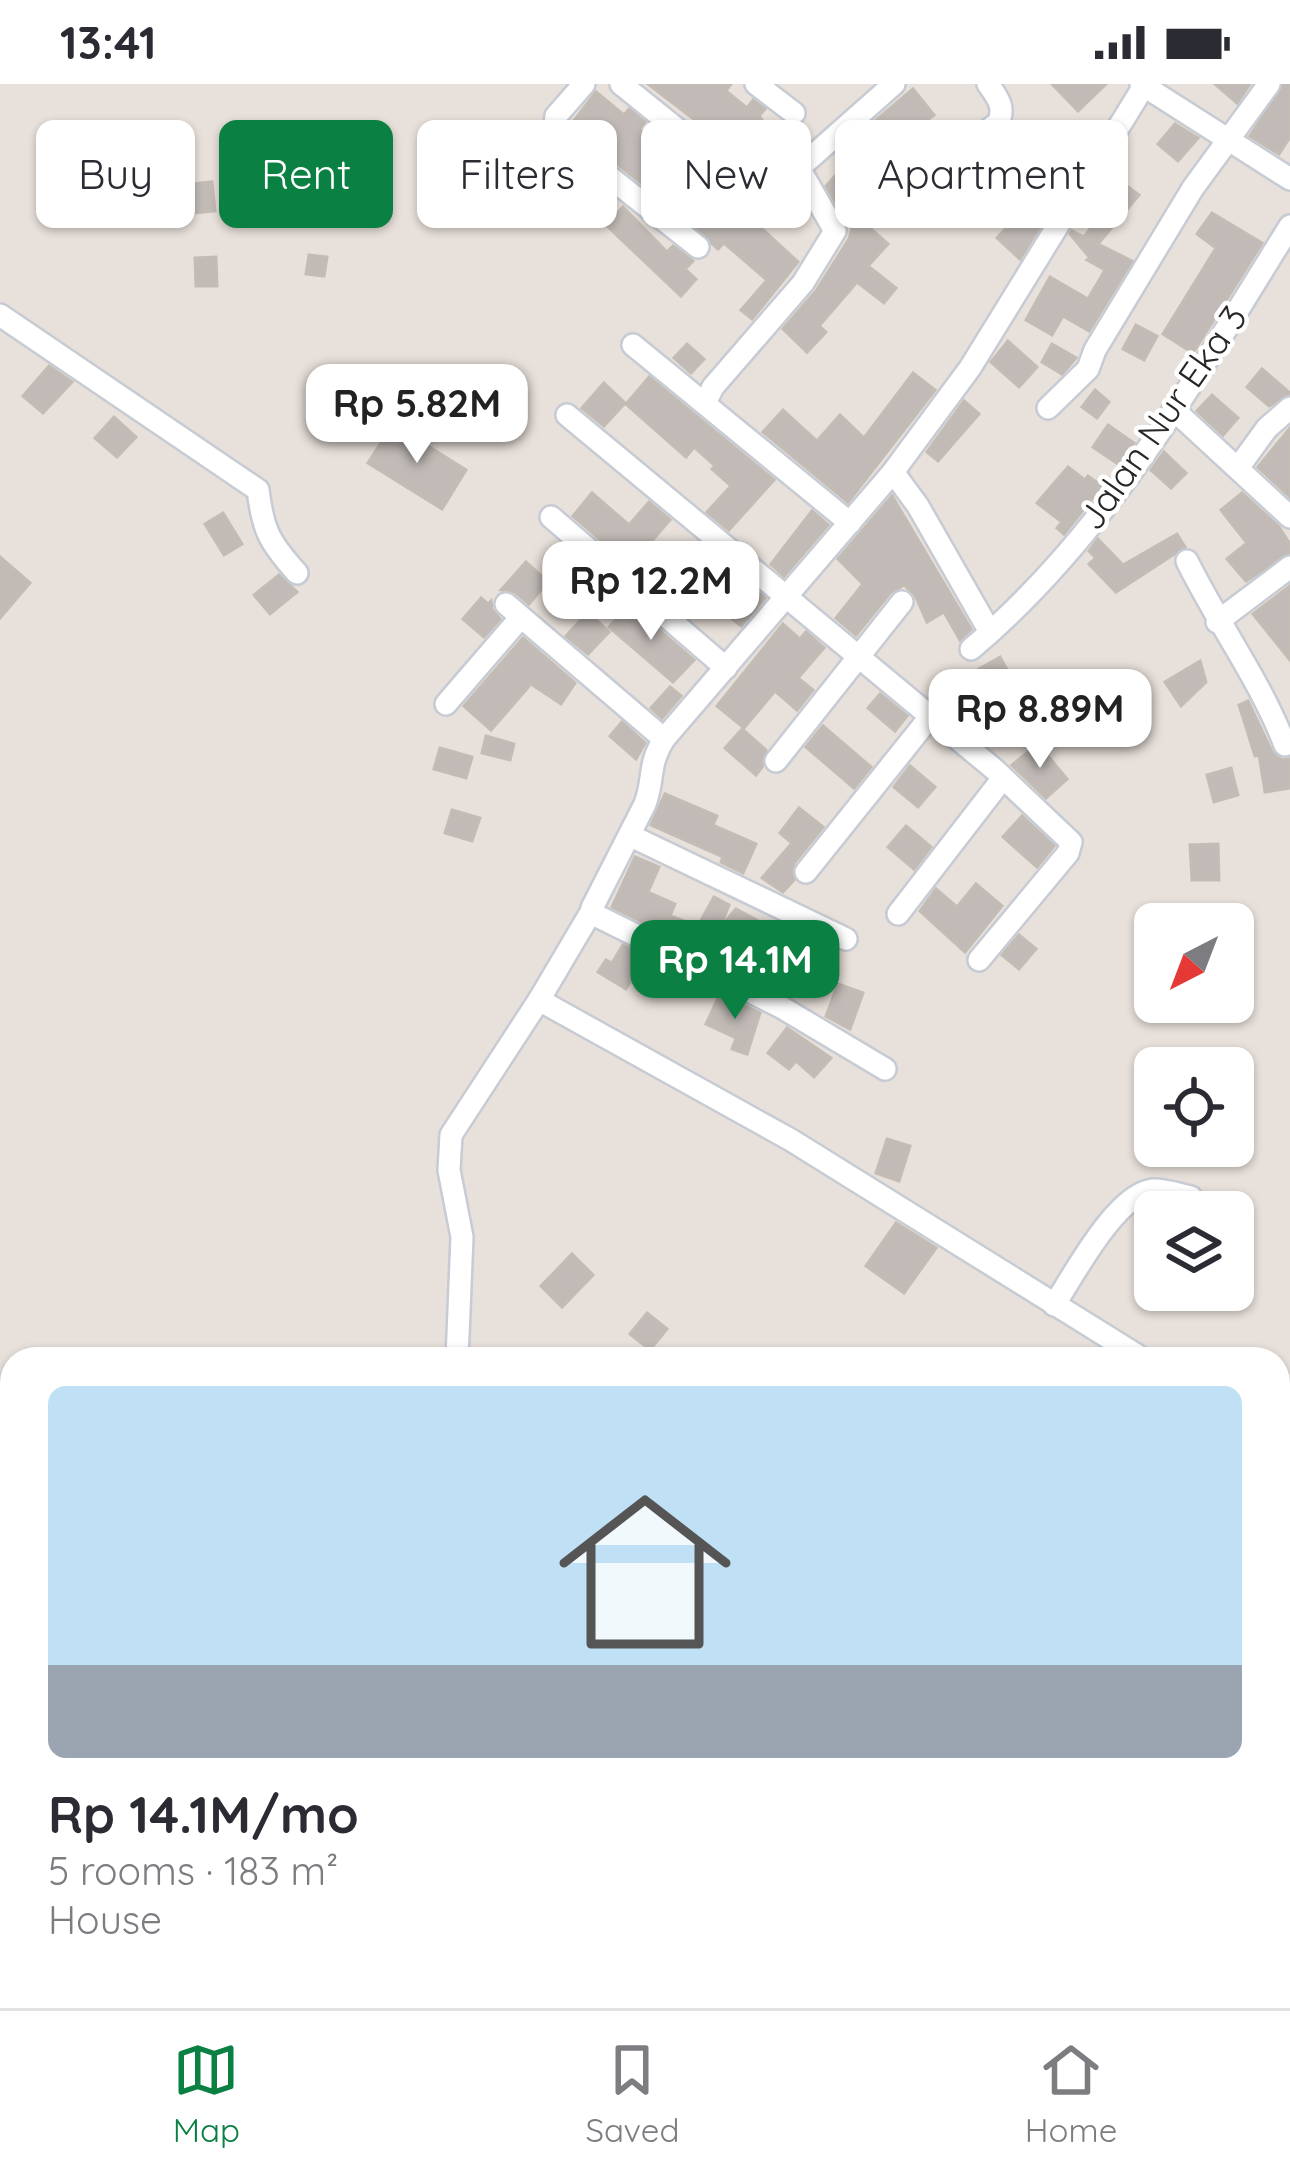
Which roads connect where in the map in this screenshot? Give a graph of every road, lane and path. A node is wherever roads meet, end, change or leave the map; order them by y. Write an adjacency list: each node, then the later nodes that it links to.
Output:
1 (584, 84): 13 (street)
2 (621, 84): 9 (street)
3 (756, 84): 8 (street)
4 (894, 84): 19 (street)
5 (988, 84): 10 (street)
6 (1270, 84): 11 (street)
7 (1143, 85): 11 (street); 25 (street)
8 (794, 113)
9 (666, 120)
10 (999, 120)
11 (1228, 142): 12 (street); 20 (street)
12 (1290, 179)
13 (641, 201)
14 (1290, 226): 22 (street, Jalan Nur Eka 3)
15 (675, 228): 16 (street)
16 (698, 247)
17 (0, 315): 31 (street)
18 (633, 345): 19 (street)
19 (705, 403): 28 (street)
20 (1048, 408)
21 (1290, 408): 24 (street)
22 (1173, 410): 24 (street); 35 (street, Jalan Nur Eka 3)
23 (567, 415): 32 (street)
24 (1238, 468): 27 (street)
25 (893, 472): 28 (street); 35 (street)
26 (550, 517): 38 (street)
27 (1290, 517)
28 (850, 523): 32 (street)
29 (1187, 561): 34 (street)
30 (1290, 566): 34 (street)
31 (298, 574)
32 (788, 597): 37 (street); 38 (street)
33 (902, 602): 37 (street)
34 (1217, 622): 42 (street)
35 (990, 632): 36 (street, Jalan Nur Eka 3)
36 (970, 650)
37 (858, 659): 40 (street); 43 (street)
38 (726, 668): 41 (street)
39 (446, 704): 41 (street)
40 (930, 717): 44 (street); 46 (street)
41 (664, 739): 45 (street)
42 (1285, 745)
43 (776, 761)
44 (1003, 778): 48 (street); 50 (street)
45 (631, 836): 47 (street); 49 (street)
46 (806, 872)
47 (591, 912): 51 (street); 52 (street)
48 (898, 914)
49 (846, 939)
50 (979, 960)
51 (539, 1000): 54 (street); 55 (street)
52 (885, 1069)
53 (1134, 1198): 54 (street)
54 (1054, 1305): 56 (street)
55 (457, 1347)
56 (1123, 1347)

